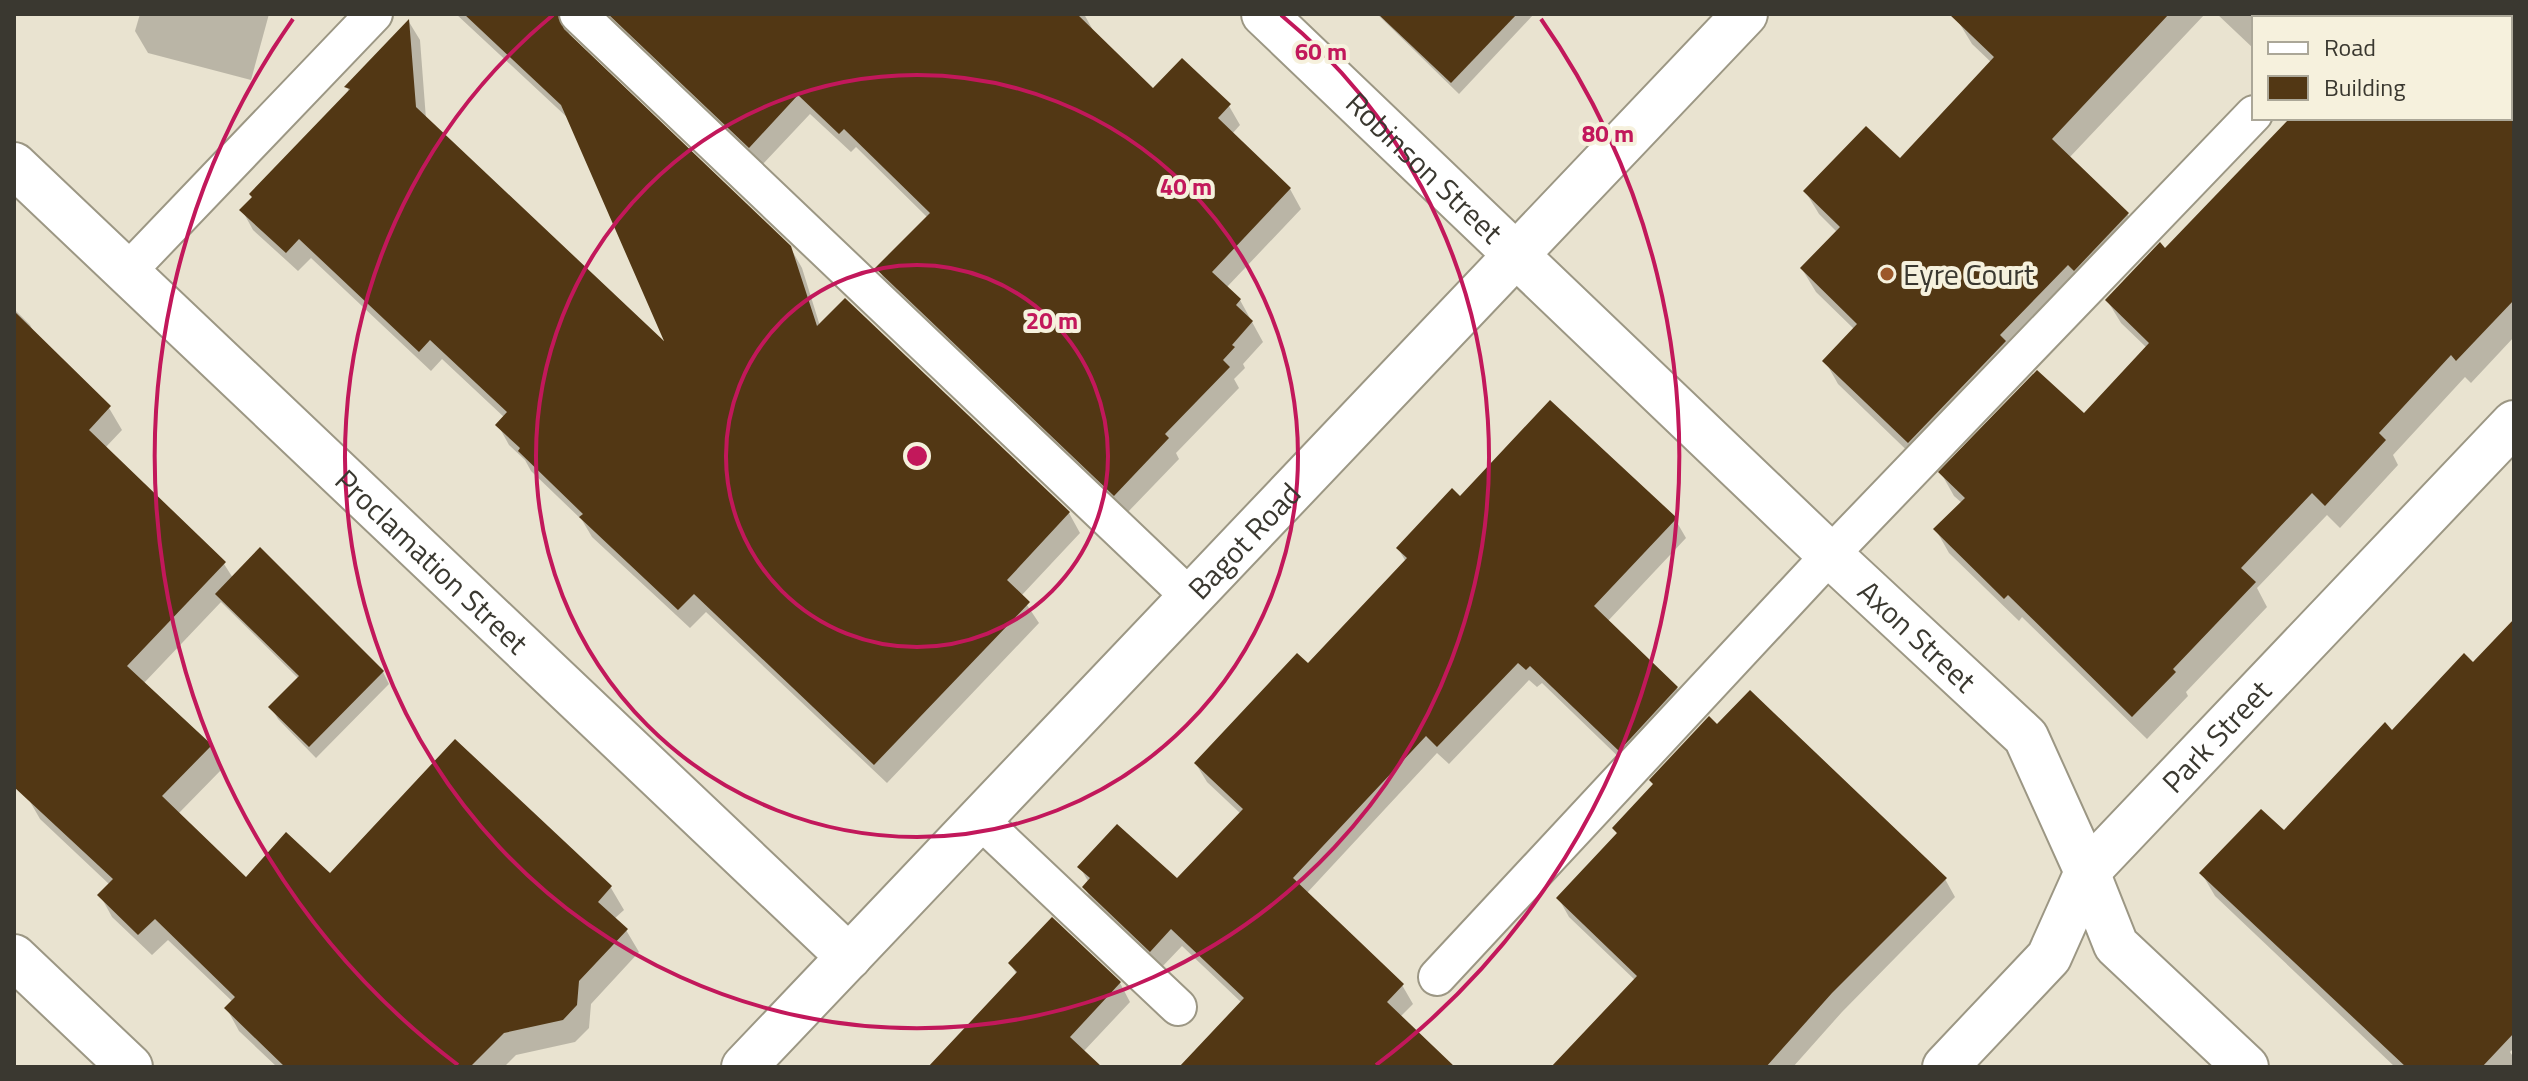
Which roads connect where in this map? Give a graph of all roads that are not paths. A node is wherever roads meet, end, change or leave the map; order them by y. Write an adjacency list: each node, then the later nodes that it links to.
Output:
1 (374, 14): 8 (lane)
2 (578, 14): 11 (lane)
3 (1264, 14): 7 (street, Robinson Street)
4 (1745, 14): 7 (street, Bagot Road)
5 (2252, 116): 10 (lane)
6 (14, 165): 8 (street, Proclamation Street)
7 (1516, 256): 10 (street, Axon Street); 11 (street, Bagot Road)
8 (127, 272): 15 (street, Proclamation Street)
9 (2514, 423): 13 (street, Park Street)
10 (1830, 555): 13 (street, Axon Street); 16 (lane)
11 (1190, 597): 12 (street, Bagot Road)
12 (979, 819): 15 (street, Bagot Road); 17 (lane)
13 (2087, 872): 20 (street, Park Street); 21 (street, Axon Street)
14 (14, 957): 18 (street)
15 (849, 957): 19 (street, Bagot Road)
16 (1437, 977)
17 (1178, 1007)
18 (125, 1065)
19 (744, 1067)
20 (1945, 1067)
21 (2246, 1067)

